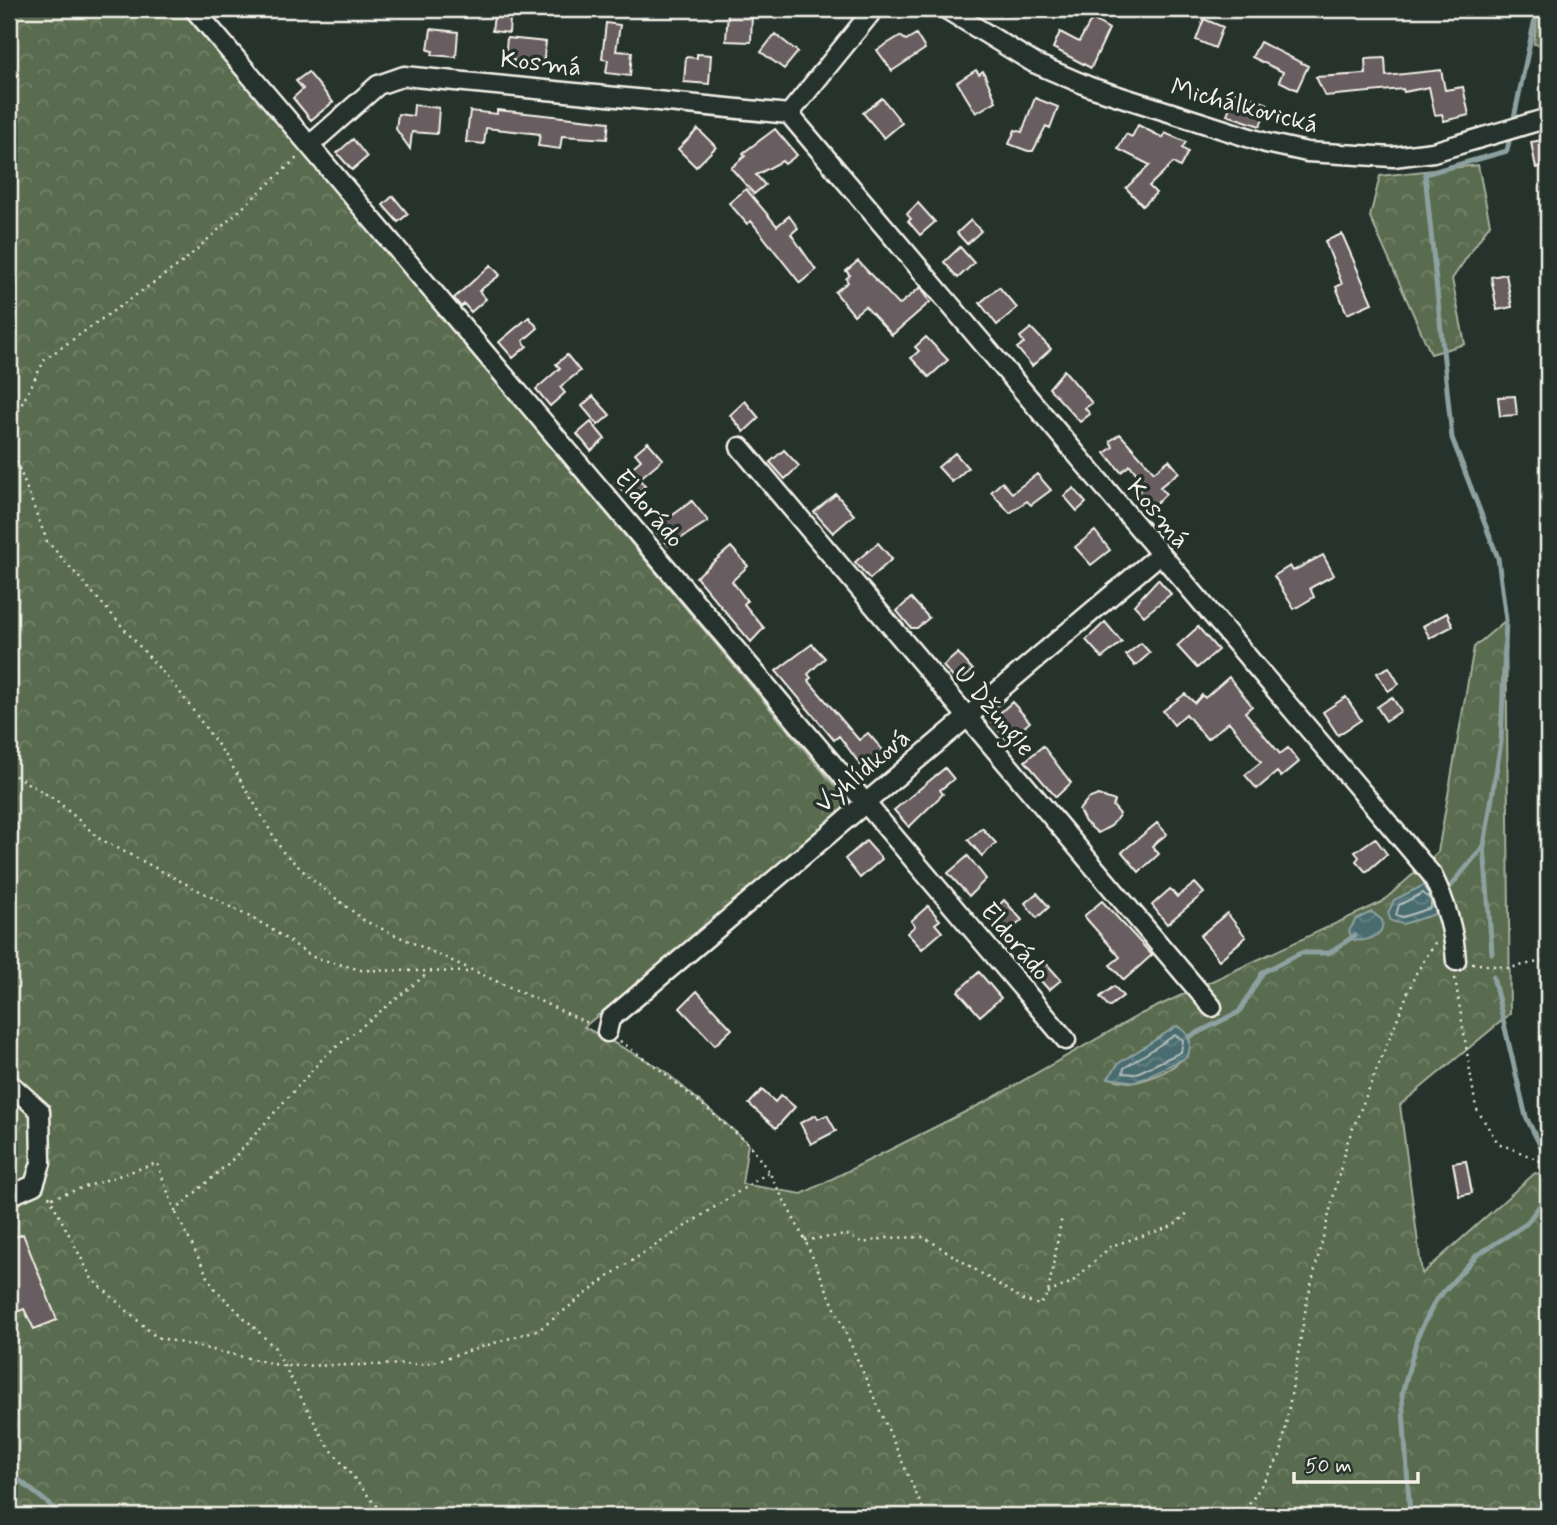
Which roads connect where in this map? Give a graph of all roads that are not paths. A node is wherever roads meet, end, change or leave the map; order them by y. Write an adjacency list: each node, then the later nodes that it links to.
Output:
1 (194, 9): 6 (street, Eldorádo)
2 (874, 9): 4 (street)
3 (946, 9): 5 (street, Michálkovická)
4 (789, 114): 6 (street, Kosmá); 8 (street, Kosmá)
5 (1548, 118)
6 (310, 145): 10 (street, Eldorádo)
7 (740, 447): 9 (street, U Džungle)
8 (1159, 555): 9 (street, Vyhlídková); 11 (street, Kosmá)
9 (966, 717): 10 (street, Vyhlídková); 12 (street, U Džungle)
10 (864, 803): 13 (street, Vyhlídková); 14 (street, Eldorádo)
11 (1456, 961)
12 (1212, 1007)
13 (607, 1031)
14 (1066, 1040)
15 (9, 1083): 16 (street)
16 (9, 1196)

